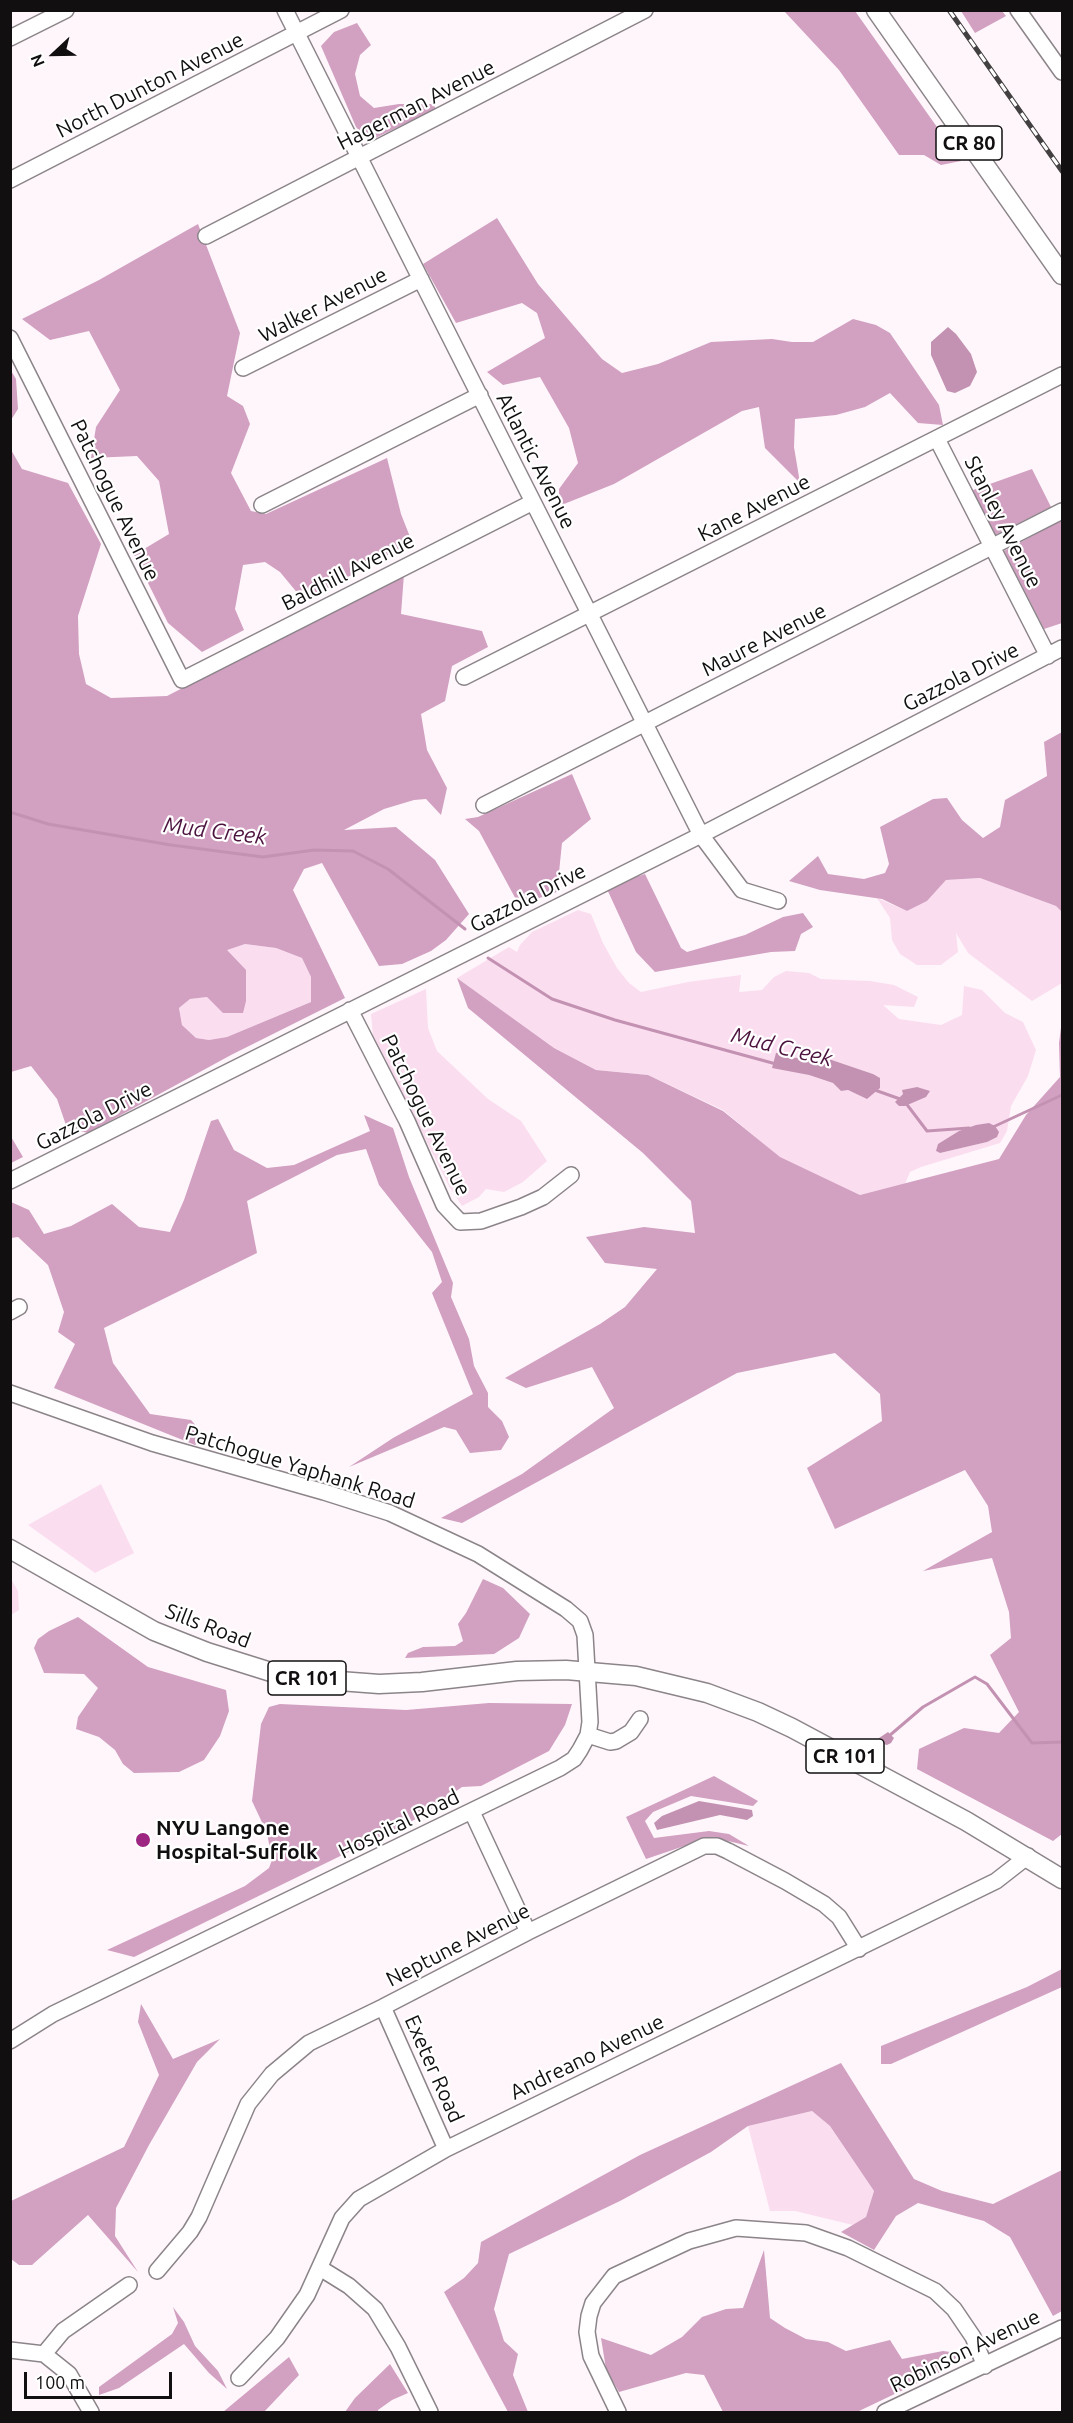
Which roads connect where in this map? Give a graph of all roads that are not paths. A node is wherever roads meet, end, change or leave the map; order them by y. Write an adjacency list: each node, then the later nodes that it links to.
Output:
1 (66, 10): 8 (street)
2 (285, 10): 7 (street, Atlantic Avenue)
3 (341, 10): 7 (street, North Dunton Avenue)
4 (645, 10): 10 (street, Hagerman Avenue)
5 (876, 10): 13 (main road, CR 80)
6 (1018, 10): 9 (street)
7 (297, 33): 10 (street, Atlantic Avenue); 11 (street, North Dunton Avenue)
8 (10, 38)
9 (1062, 72)
10 (360, 158): 12 (street, Hagerman Avenue); 14 (street, Atlantic Avenue)
11 (10, 180)
12 (206, 236)
13 (1062, 275)
14 (421, 279): 16 (street, Walker Avenue); 18 (street, Atlantic Avenue)
15 (10, 338): 28 (street, Patchogue Avenue)
16 (243, 368)
17 (1062, 375): 19 (street, Kane Avenue)
18 (480, 395): 20 (street, Atlantic Avenue); 21 (street)
19 (937, 439): 23 (street, Stanley Avenue); 24 (street, Kane Avenue)
20 (533, 502): 24 (street, Atlantic Avenue); 28 (street, Baldhill Avenue)
21 (262, 505)
22 (1062, 511): 23 (street, Maure Avenue)
23 (990, 547): 26 (street, Stanley Avenue); 29 (street, Maure Avenue)
24 (590, 615): 27 (street, Kane Avenue); 29 (street, Atlantic Avenue)
25 (1062, 648): 26 (street, Gazzola Drive)
26 (1048, 656): 31 (street, Gazzola Drive)
27 (464, 677)
28 (182, 680)
29 (645, 723): 30 (street, Maure Avenue); 31 (street, Atlantic Avenue)
30 (484, 805)
31 (701, 835): 32 (street, Atlantic Avenue); 33 (street, Gazzola Drive)
32 (778, 901)
33 (350, 1010): 34 (street, Patchogue Avenue); 35 (street, Gazzola Drive)
34 (571, 1175)
35 (10, 1181)
36 (10, 1393): 38 (street, Patchogue Yaphank Road)
37 (10, 1549): 38 (main road, Sills Road / CR 101)
38 (587, 1671): 40 (street); 42 (main road, CR 101)
39 (640, 1719): 40 (street)
40 (588, 1735): 41 (street, Hospital Road)
41 (472, 1812): 44 (street); 47 (street, Hospital Road)
42 (1028, 1856): 43 (main road, CR 101); 45 (street, Andreano Avenue)
43 (1062, 1879)
44 (528, 1932): 45 (street, Neptune Avenue); 46 (street, Neptune Avenue)
45 (859, 1949): 50 (street, Andreano Avenue)
46 (383, 2007): 50 (street, Exeter Road); 52 (street, Neptune Avenue)
47 (53, 2014): 48 (street, Hospital Road); 49 (street, Hospital Road)
48 (10, 2028)
49 (10, 2041)
50 (446, 2149): 51 (street, Andreano Avenue)
51 (320, 2268): 58 (street, Andreano Avenue); 60 (street)
52 (157, 2271)
53 (129, 2285): 56 (street)
54 (1062, 2328): 57 (street, Robinson Avenue)
55 (10, 2350): 56 (street)
56 (44, 2354): 59 (street)
57 (985, 2366): 61 (street); 62 (street, Robinson Avenue)
58 (239, 2378)
59 (91, 2412)
60 (430, 2412)
61 (618, 2412)
62 (885, 2412)

